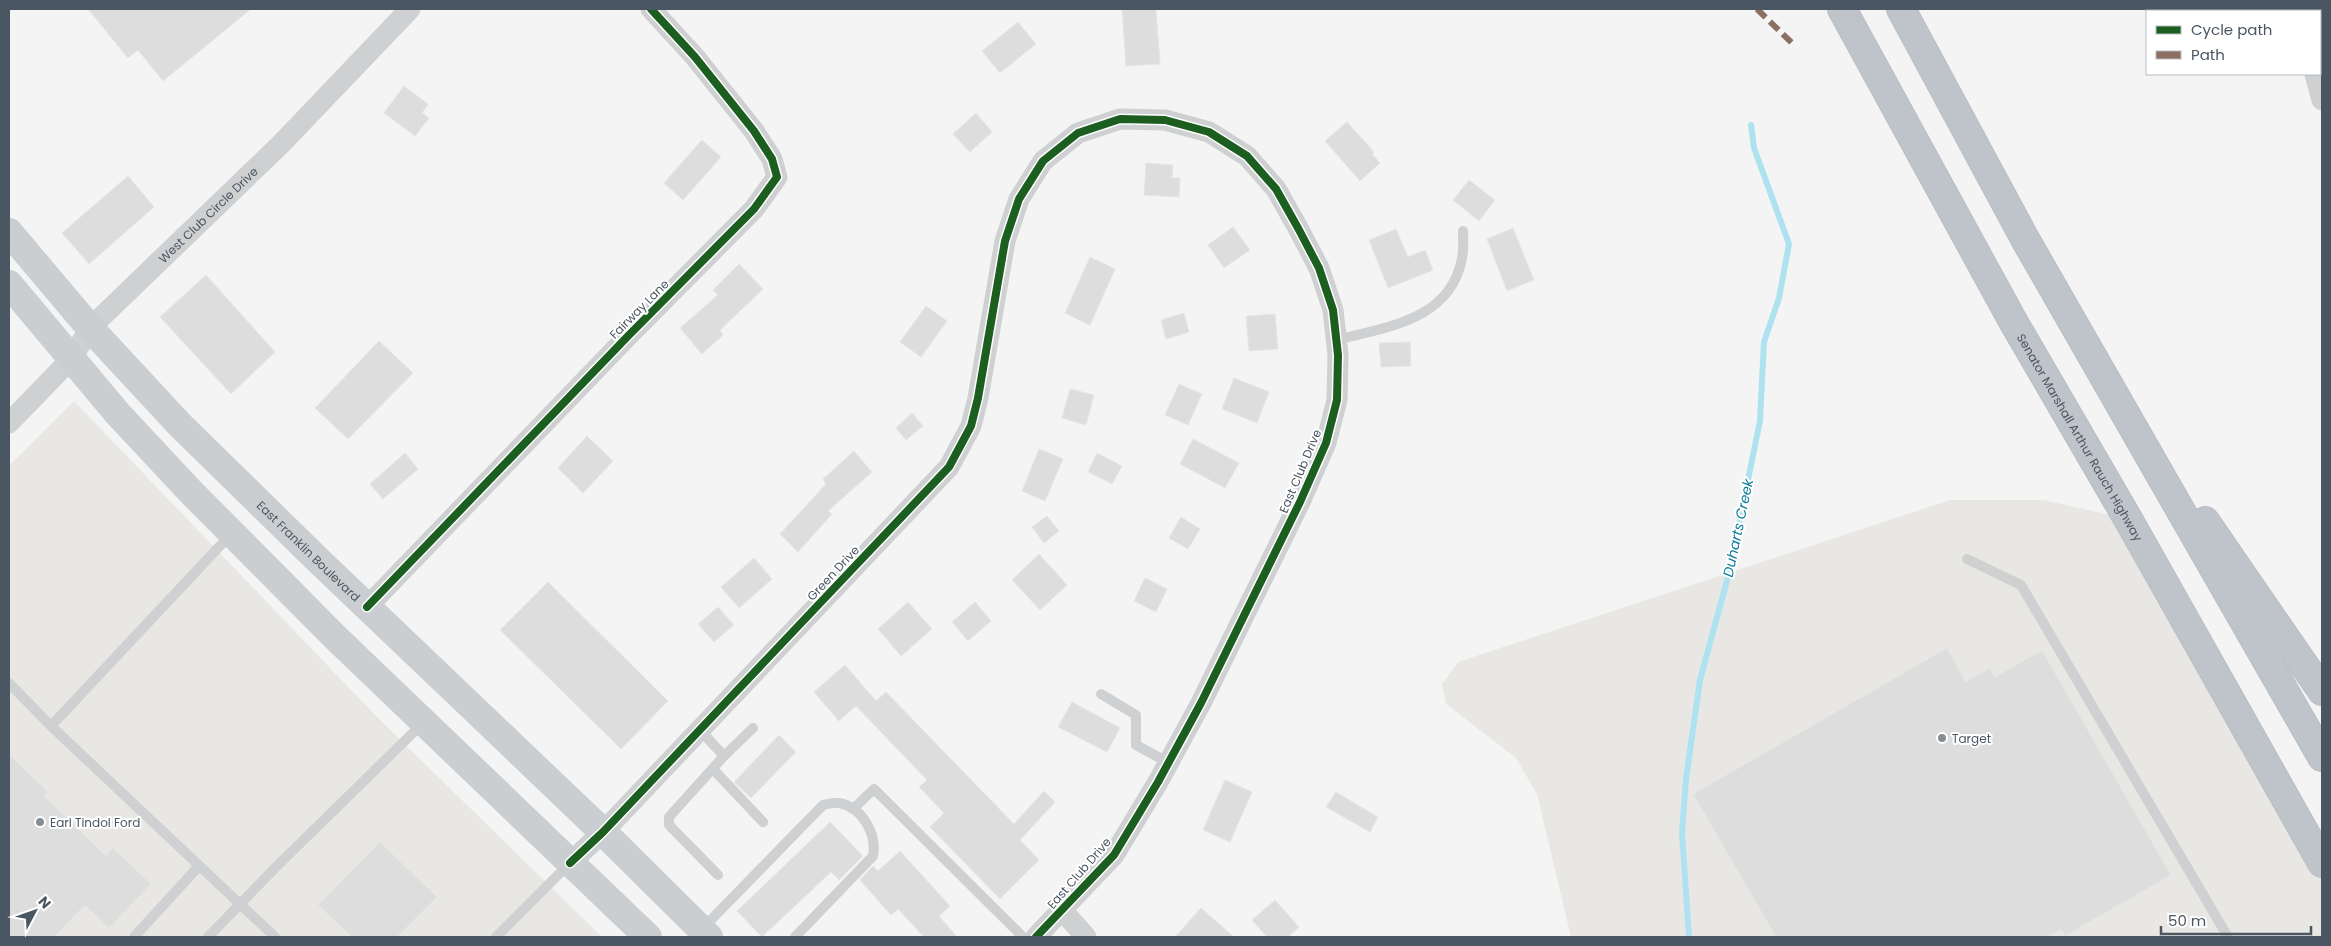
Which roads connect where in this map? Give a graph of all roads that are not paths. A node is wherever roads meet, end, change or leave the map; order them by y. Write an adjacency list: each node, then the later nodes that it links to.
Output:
1 (410, 9): 11 (street, West Club Circle Drive)
2 (651, 9): 18 (street, Fairway Lane)
3 (1842, 9): 34 (highway, Senator Marshall Arthur Rauch Highway)
4 (1902, 9): 14 (highway)
5 (2315, 75): 6 (street)
6 (2322, 100)
7 (1463, 231): 12 (lane)
8 (9, 232): 11 (main road, East Franklin Boulevard)
9 (1005, 241): 12 (street, East Club Drive); 25 (street, Green Drive)
10 (9, 284): 13 (main road)
11 (90, 328): 13 (street, West Club Circle Drive); 18 (main road, East Franklin Boulevard)
12 (1336, 340): 28 (street, East Club Drive)
13 (72, 358): 15 (street, West Club Circle Drive); 16 (main road)
14 (2097, 366): 20 (highway); 27 (highway)
15 (9, 423)
16 (232, 533): 22 (main road); 23 (lane)
17 (1967, 559): 49 (lane)
18 (366, 607): 32 (main road, East Franklin Boulevard)
19 (9, 683): 23 (lane)
20 (2322, 691)
21 (1101, 694): 28 (lane)
22 (424, 723): 33 (main road); 37 (lane)
23 (51, 726): 35 (lane)
24 (753, 728): 26 (lane)
25 (700, 730): 26 (lane); 32 (street, Green Drive)
26 (724, 756): 29 (lane)
27 (2322, 757)
28 (1169, 763): 38 (street, East Club Drive)
29 (712, 769): 31 (lane); 36 (lane)
30 (853, 809): 39 (lane); 45 (lane); 46 (lane)
31 (763, 822)
32 (603, 832): 33 (street, Green Drive); 39 (main road, East Franklin Boulevard)
33 (570, 863): 43 (lane); 44 (main road)
34 (2322, 863)
35 (200, 866): 37 (lane); 40 (lane)
36 (718, 876)
37 (240, 904): 41 (lane); 42 (lane)
38 (1062, 910): 47 (street, East Club Drive); 48 (street)
39 (705, 933)
40 (134, 937)
41 (208, 937)
42 (274, 937)
43 (496, 937)
44 (648, 937)
45 (795, 937)
46 (1023, 937)
47 (1036, 937)
48 (1086, 937)
49 (2228, 937)

